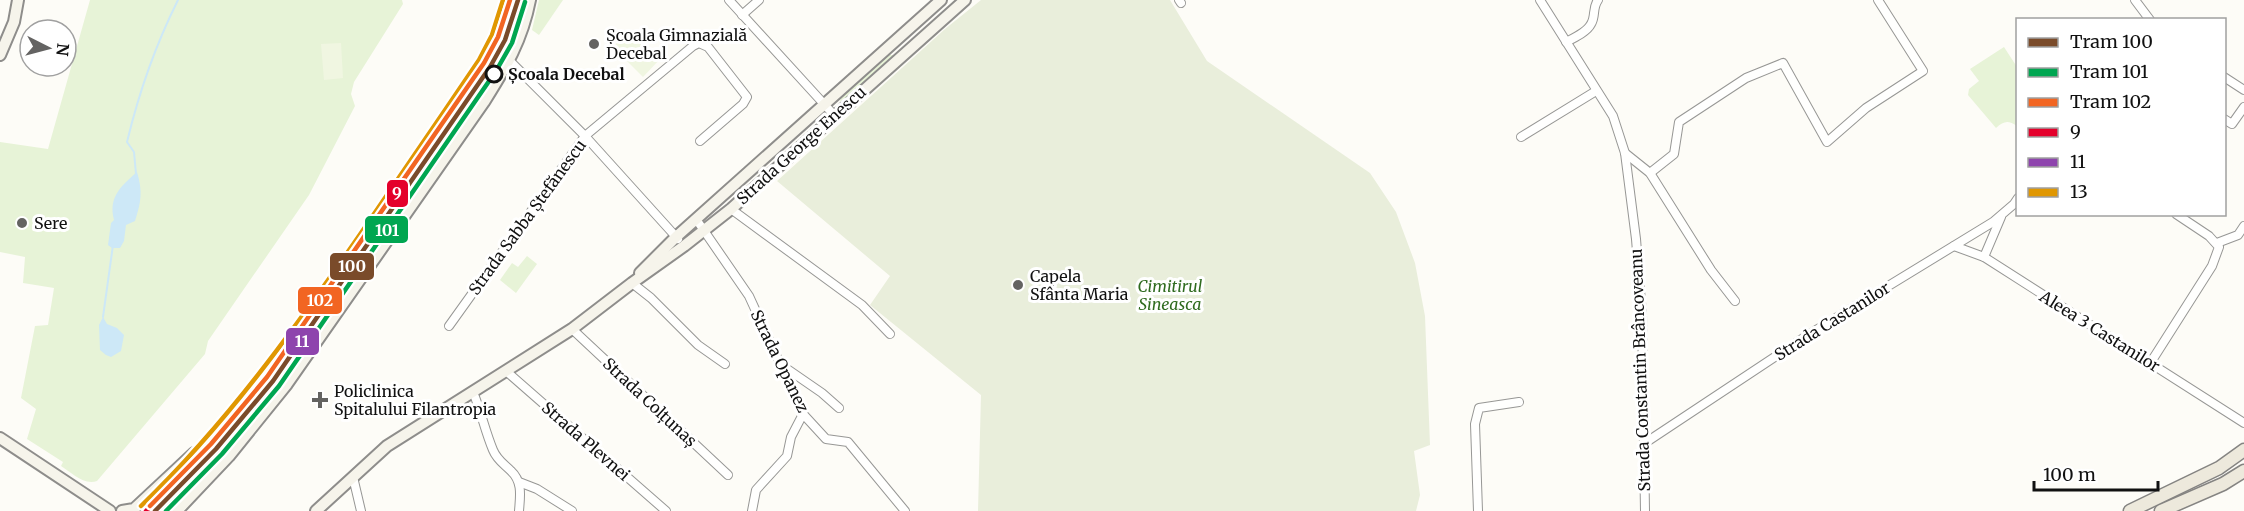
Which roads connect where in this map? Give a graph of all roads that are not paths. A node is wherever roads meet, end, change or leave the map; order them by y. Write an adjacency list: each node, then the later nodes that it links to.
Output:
1 (18, 0): 15 (street)
2 (511, 0): 57 (street)
3 (530, 0): 16 (street)
4 (729, 0): 12 (street)
5 (759, 0): 12 (street)
6 (941, 0): 20 (street, Strada George Enescu)
7 (965, 0): 22 (street, Strada George Enescu)
8 (1540, 0): 14 (street, Strada Constantin Brâncoveanu)
9 (1598, 0): 14 (street)
10 (1878, 0): 28 (street)
11 (2135, 0): 13 (street)
12 (742, 15): 20 (street)
13 (2148, 18)
14 (1566, 42): 19 (street, Strada Constantin Brâncoveanu)
15 (0, 55)
16 (510, 61): 24 (street); 66 (street)
17 (2226, 77): 18 (street)
18 (2244, 90)
19 (1596, 91): 25 (street); 27 (street, Strada Constantin Brâncoveanu)
20 (825, 105): 22 (street); 33 (street, Strada George Enescu)
21 (2244, 107): 23 (street)
22 (834, 115): 30 (street, Strada George Enescu)
23 (2226, 120)
24 (585, 136): 26 (street, Strada Sabba Ștefănescu); 36 (street); 43 (street, Strada Sabba Ștefănescu)
25 (1521, 137)
26 (700, 141)
27 (1625, 153): 28 (street); 56 (street, Strada Constantin Brâncoveanu)
28 (1650, 173): 42 (street)
29 (2016, 201): 31 (street, Strada Castanilor)
30 (730, 209): 35 (street, Strada George Enescu); 45 (street)
31 (2002, 214): 39 (street, Strada Castanilor); 40 (street)
32 (2179, 216): 37 (street)
33 (696, 219): 35 (street, Strada Opanez); 36 (street, Strada George Enescu)
34 (2244, 226): 37 (street)
35 (705, 230): 38 (street, Strada George Enescu); 47 (street, Strada Opanez)
36 (676, 237): 38 (street); 41 (street, Strada George Enescu)
37 (2217, 243): 46 (street)
38 (684, 246): 41 (street, Strada George Enescu)
39 (1954, 246): 40 (street, Aleea 3 Castanilor); 56 (street, Strada Castanilor)
40 (1984, 257): 46 (street, Aleea 3 Castanilor)
41 (632, 283): 44 (street, Strada George Enescu); 48 (street)
42 (1735, 301)
43 (449, 326)
44 (572, 329): 49 (street, Strada George Enescu); 60 (street, Strada Colțunaș)
45 (890, 334)
46 (2151, 362): 54 (street, Aleea 3 Castanilor)
47 (779, 363): 52 (street); 53 (street, Strada Opanez)
48 (725, 364)
49 (506, 370): 50 (street, Strada George Enescu); 71 (street, Strada Plevnei)
50 (472, 392): 61 (street, Strada George Enescu); 62 (street)
51 (1519, 402): 74 (street)
52 (839, 408)
53 (803, 414): 72 (street); 73 (street, Strada Opanez)
54 (2244, 423)
55 (0, 438): 63 (street)
56 (1645, 443): 75 (street, Strada Constantin Brâncoveanu)
57 (209, 449): 64 (street); 65 (street)
58 (2244, 450): 76 (main road)
59 (2244, 471): 77 (main road)
60 (728, 475)
61 (352, 477): 67 (street, Strada George Enescu); 68 (street)
62 (519, 482): 69 (street); 70 (street)
63 (110, 511)
64 (122, 511)
65 (146, 511)
66 (177, 511)
67 (316, 511)
68 (362, 511)
69 (519, 511)
70 (572, 511)
71 (666, 511)
72 (752, 511)
73 (905, 511)
74 (1478, 511)
75 (1645, 511)
76 (2130, 511)
77 (2161, 511)

